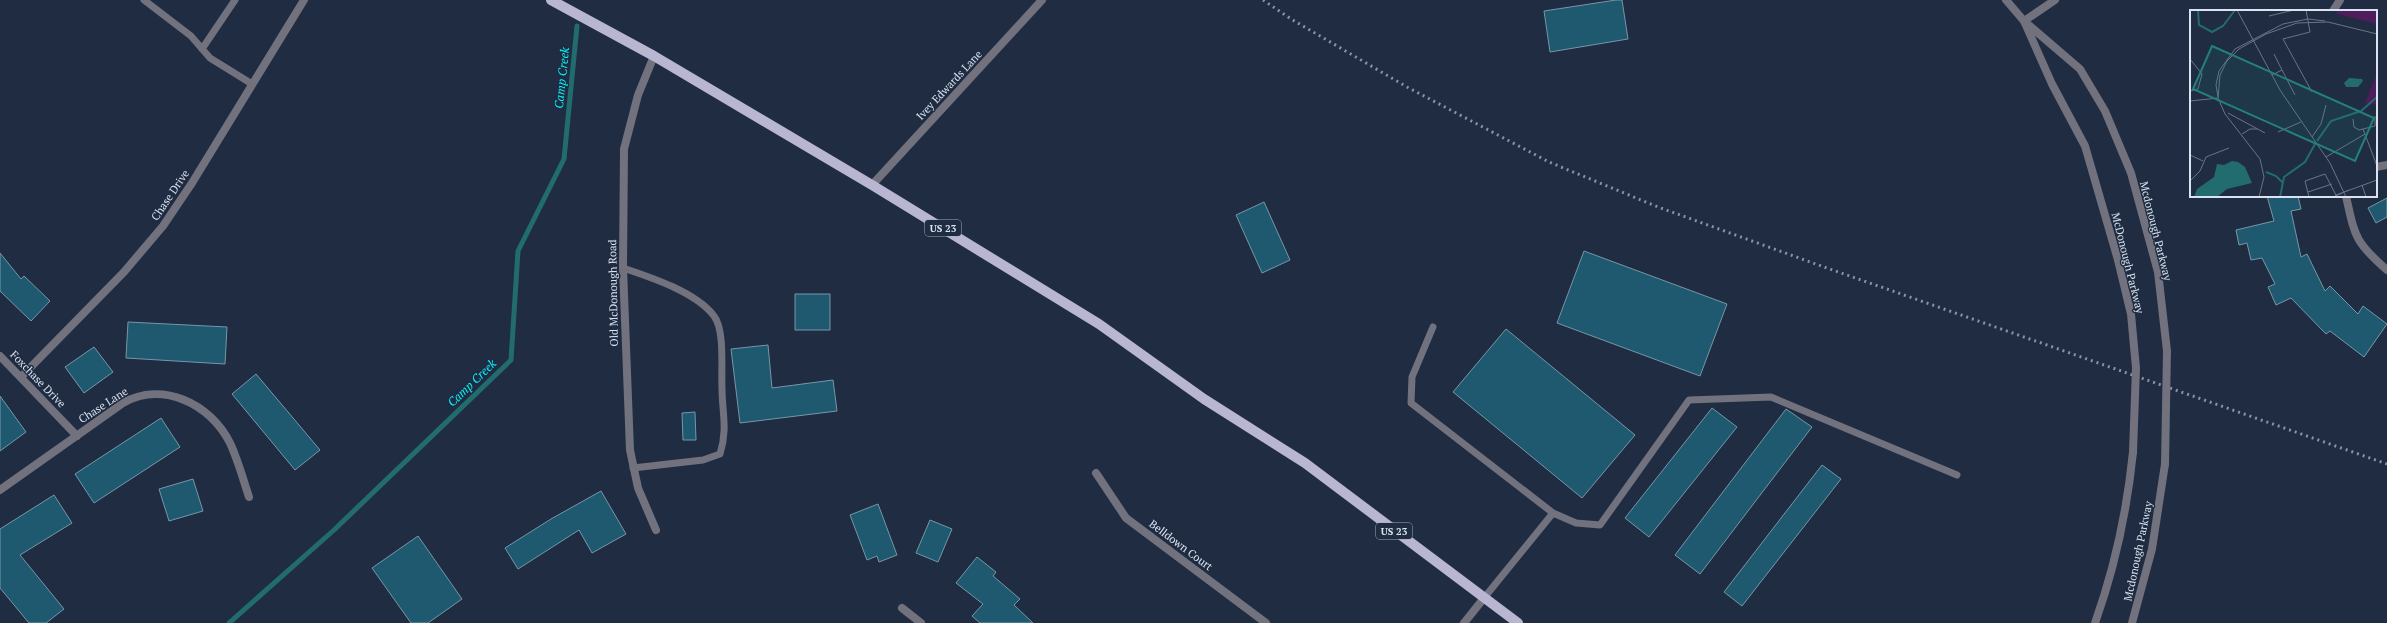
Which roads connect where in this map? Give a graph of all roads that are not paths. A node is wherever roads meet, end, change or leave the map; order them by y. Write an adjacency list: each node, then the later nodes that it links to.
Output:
1 (144, 0): 11 (lane)
2 (235, 0): 11 (lane)
3 (304, 0): 13 (street, Chase Drive)
4 (551, 0): 12 (main road, US 23)
5 (1042, 0): 16 (street, Ivey Edwards Lane)
6 (2006, 0): 10 (street, McDonough Parkway)
7 (2054, 0): 10 (street)
8 (2340, 0): 9 (street)
9 (2334, 10)
10 (2024, 21): 37 (street, McDonough Parkway, bridge); 38 (street, Mcdonough Parkway, bridge)
11 (202, 49): 13 (lane)
12 (654, 56): 16 (main road, US 23); 18 (street, Old McDonough Road)
13 (252, 84): 22 (street, Chase Drive)
14 (2387, 164): 15 (street)
15 (2377, 167)
16 (872, 185): 31 (main road, US 23)
17 (2346, 197): 19 (street)
18 (623, 268): 24 (street, Old McDonough Road); 24 (lane)
19 (2387, 270)
20 (1433, 327): 29 (lane)
21 (0, 356): 22 (street, Foxchase Drive)
22 (21, 377): 23 (street, Foxchase Drive)
23 (77, 436): 27 (street, Chase Lane); 28 (street, Chase Lane)
24 (633, 468): 30 (street, Old McDonough Road)
25 (1096, 473): 34 (street, Belldown Court)
26 (1957, 475): 29 (lane)
27 (0, 490)
28 (250, 497)
29 (1553, 513): 31 (lane)
30 (656, 530)
31 (1484, 598): 35 (street); 36 (main road, US 23)
32 (902, 608): 33 (street)
33 (922, 623)
34 (1266, 623)
35 (1464, 623)
36 (1518, 623)
37 (2095, 623)
38 (2132, 623)

